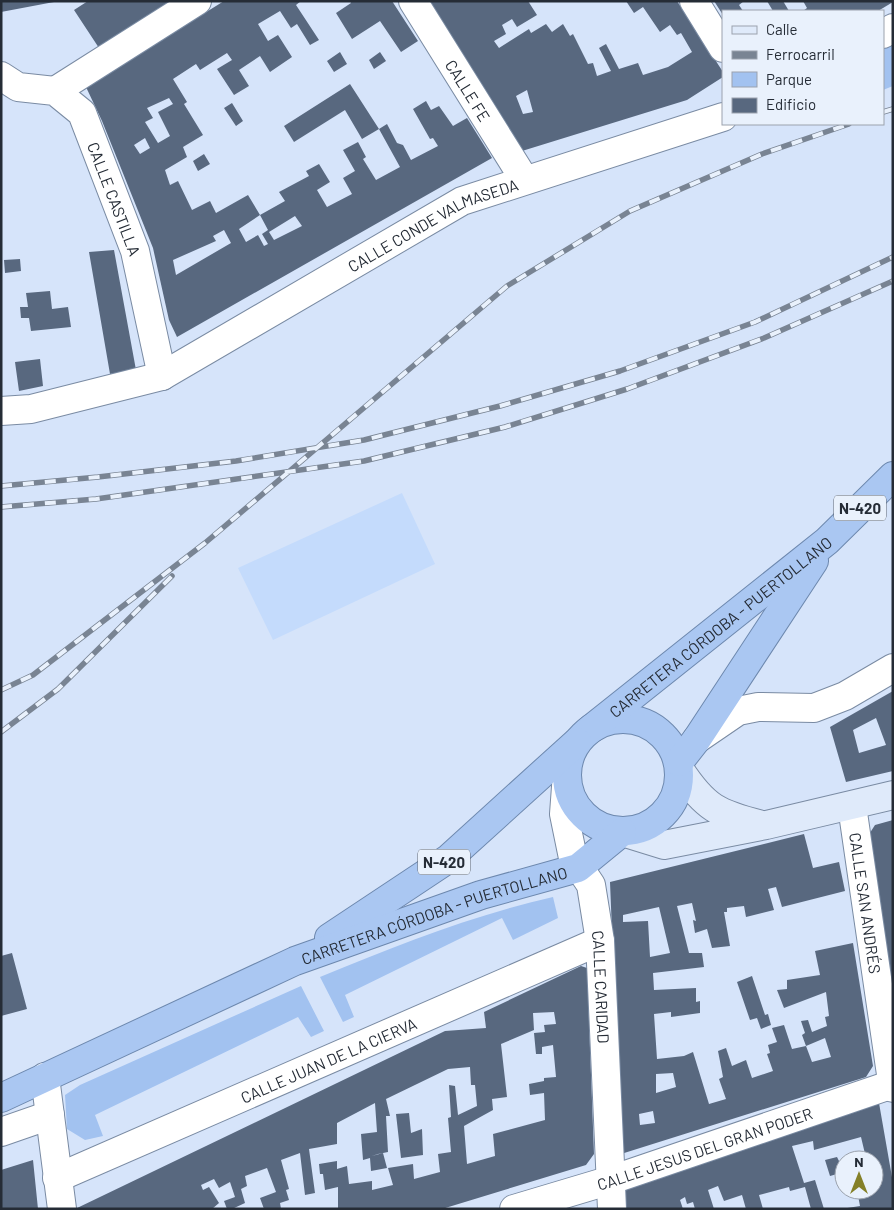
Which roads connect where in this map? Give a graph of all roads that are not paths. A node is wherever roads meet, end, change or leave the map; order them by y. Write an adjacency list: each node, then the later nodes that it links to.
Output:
1 (197, 1): 6 (street)
2 (413, 1): 8 (street, CALLE FE)
3 (694, 1): 4 (street)
4 (722, 46)
5 (1, 76): 6 (street)
6 (55, 91): 9 (street, CALLE CASTILLA)
7 (722, 117): 8 (street, CALLE CONDE VALMASEDA)
8 (524, 179): 9 (street, CALLE CONDE VALMASEDA)
9 (162, 376): 10 (street, CALLE CONDE VALMASEDA)
10 (1, 411)
11 (893, 476): 12 (highway, N-420)
12 (827, 540): 14 (highway, CARRETERA CÓRDOBA - PUERTOLLANO / N-420); 15 (highway, CARRETERA CÓRDOBA - PUERTOLLANO / N-420)
13 (893, 668): 15 (street)
14 (584, 736): 16 (highway, N-420); 17 (highway, N-420); 24 (highway, CARRETERA CÓRDOBA - PUERTOLLANO / N-420)
15 (697, 739): 16 (highway, CARRETERA CÓRDOBA - PUERTOLLANO / N-420)
16 (680, 766): 20 (main road); 21 (highway, N-420)
17 (567, 773): 21 (highway, N-420); 22 (street, CALLE CARIDAD)
18 (893, 795): 19 (main road)
19 (852, 806): 20 (main road); 26 (street, CALLE SAN ANDRÉS)
20 (766, 826): 21 (main road)
21 (622, 832): 22 (highway, CARRETERA CÓRDOBA - PUERTOLLANO / N-420)
22 (578, 868): 23 (street, CALLE CARIDAD); 24 (highway, CARRETERA CÓRDOBA - PUERTOLLANO / N-420)
23 (600, 941): 30 (street, CALLE JUAN DE LA CIERVA); 31 (street, CALLE CARIDAD)
24 (295, 961): 25 (highway, CARRETERA CÓRDOBA - PUERTOLLANO / N-420)
25 (45, 1077): 27 (highway, CARRETERA CÓRDOBA - PUERTOLLANO / N-420); 28 (street)
26 (893, 1085): 31 (street, CALLE JESUS DEL GRAN PODER)
27 (1, 1098)
28 (50, 1115): 29 (street); 30 (street)
29 (1, 1132)
30 (57, 1178): 32 (street)
31 (611, 1180): 33 (street, CALLE JESUS DEL GRAN PODER); 34 (street, CALLE CARIDAD)
32 (62, 1209)
33 (514, 1209)
34 (612, 1209)

